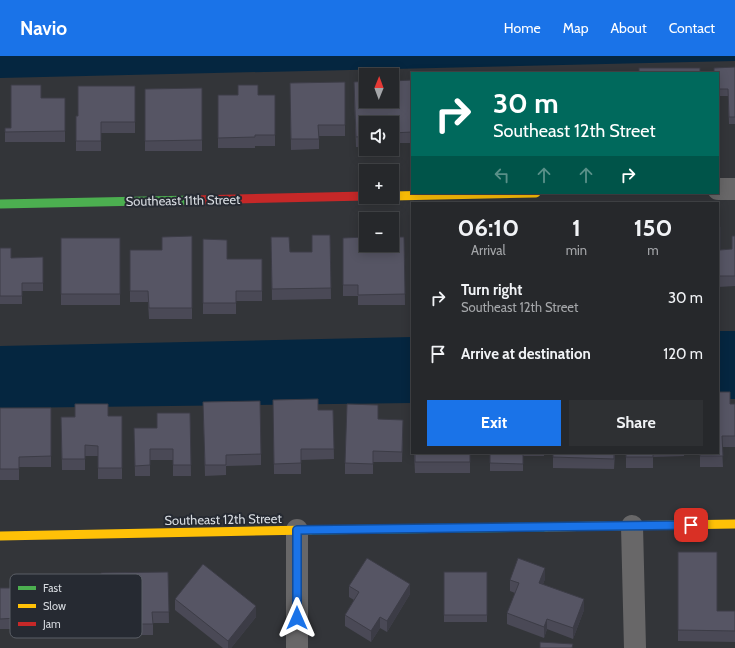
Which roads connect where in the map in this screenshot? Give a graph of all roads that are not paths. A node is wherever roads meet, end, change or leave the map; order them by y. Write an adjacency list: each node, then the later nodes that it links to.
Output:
1 (719, 189): 2 (street)
2 (735, 189)
3 (488, 194): 5 (street)
4 (359, 196): 6 (street, Southeast 11th Street)
5 (399, 196)
6 (0, 204)
7 (735, 524): 8 (street, Southeast 12th Street)
8 (632, 526): 9 (street, Southeast 12th Street); 12 (street)
9 (297, 530): 10 (street, Southeast 12th Street); 11 (street)
10 (0, 536)
11 (297, 648)
12 (635, 648)

